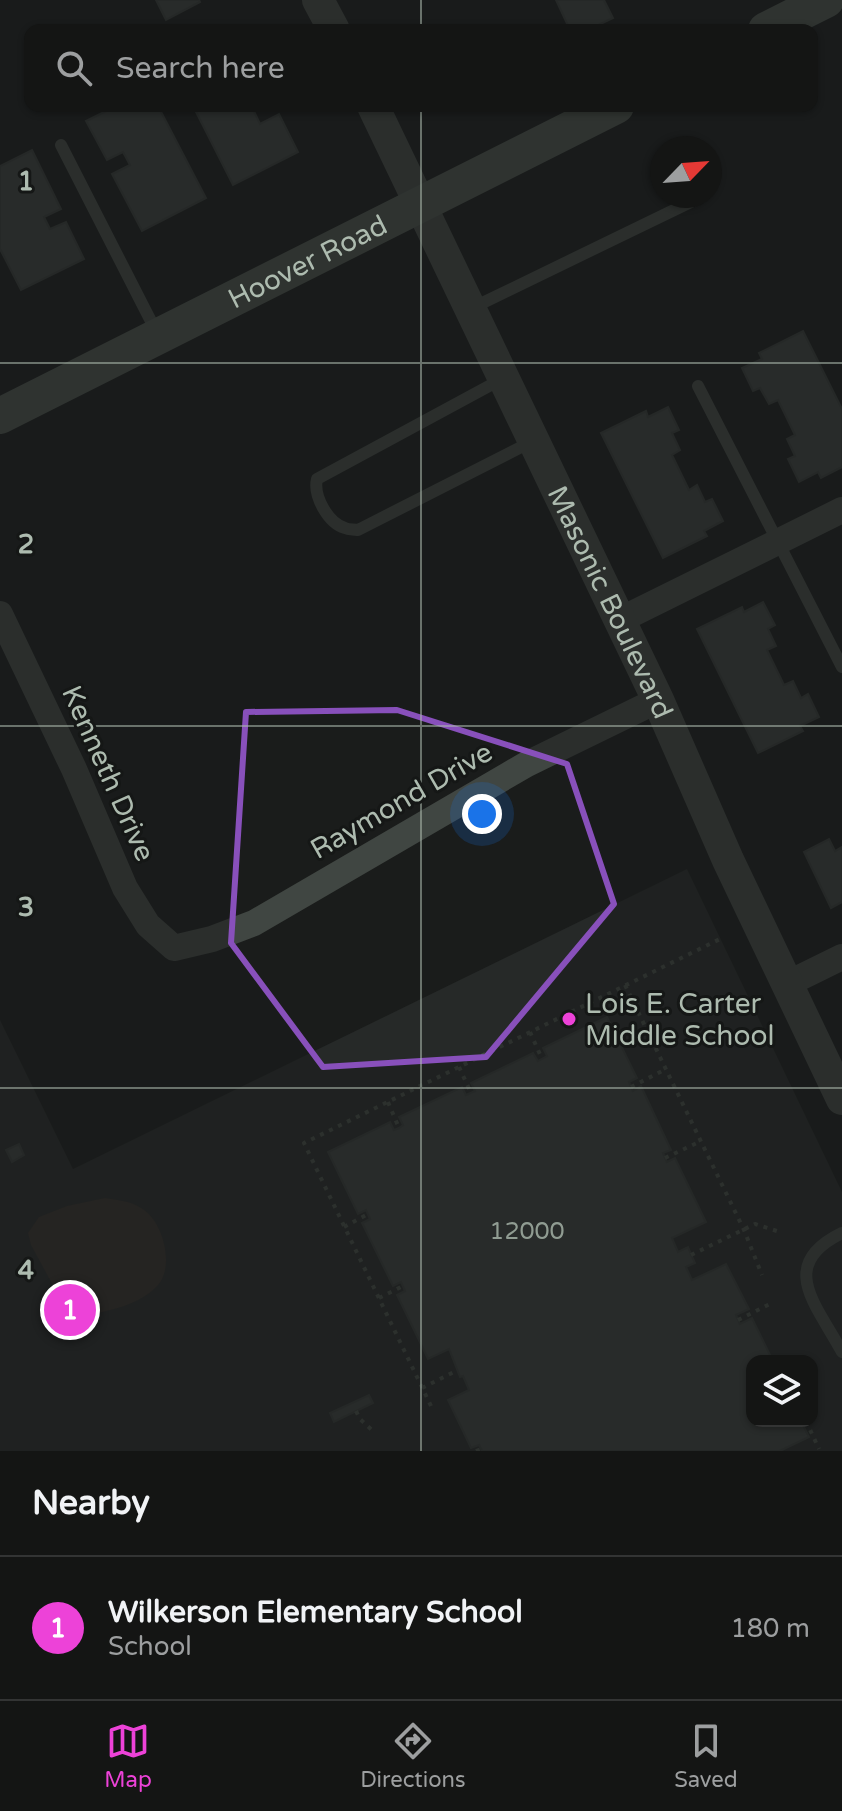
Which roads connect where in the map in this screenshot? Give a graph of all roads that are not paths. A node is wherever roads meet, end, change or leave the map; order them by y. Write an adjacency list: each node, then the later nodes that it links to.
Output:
1 (318, 0): 3 (street)
2 (826, 0): 4 (main road)
3 (331, 24)
4 (778, 24)
5 (376, 112): 8 (street, Masonic Boulevard)
6 (604, 112): 8 (main road, Hoover Road)
7 (61, 145): 11 (lane)
8 (422, 205): 10 (street, Masonic Boulevard); 11 (main road, Hoover Road)
9 (678, 208): 10 (lane)
10 (470, 309): 12 (street, Masonic Boulevard)
11 (159, 335): 14 (main road, Hoover Road)
12 (503, 379): 15 (street, Masonic Boulevard); 15 (lane)
13 (698, 386): 17 (lane)
14 (0, 416)
15 (533, 441): 19 (street, Masonic Boulevard)
16 (842, 510): 17 (street)
17 (779, 542): 19 (street); 20 (lane)
18 (0, 614): 22 (street, Kenneth Drive)
19 (620, 620): 21 (street, Masonic Boulevard)
20 (842, 667)
21 (658, 700): 22 (street, Raymond Drive); 24 (street, Masonic Boulevard)
22 (174, 948)
23 (842, 957): 24 (street)
24 (787, 984): 25 (street, Masonic Boulevard)
25 (842, 1099)
26 (842, 1233): 27 (lane)
27 (842, 1352)

